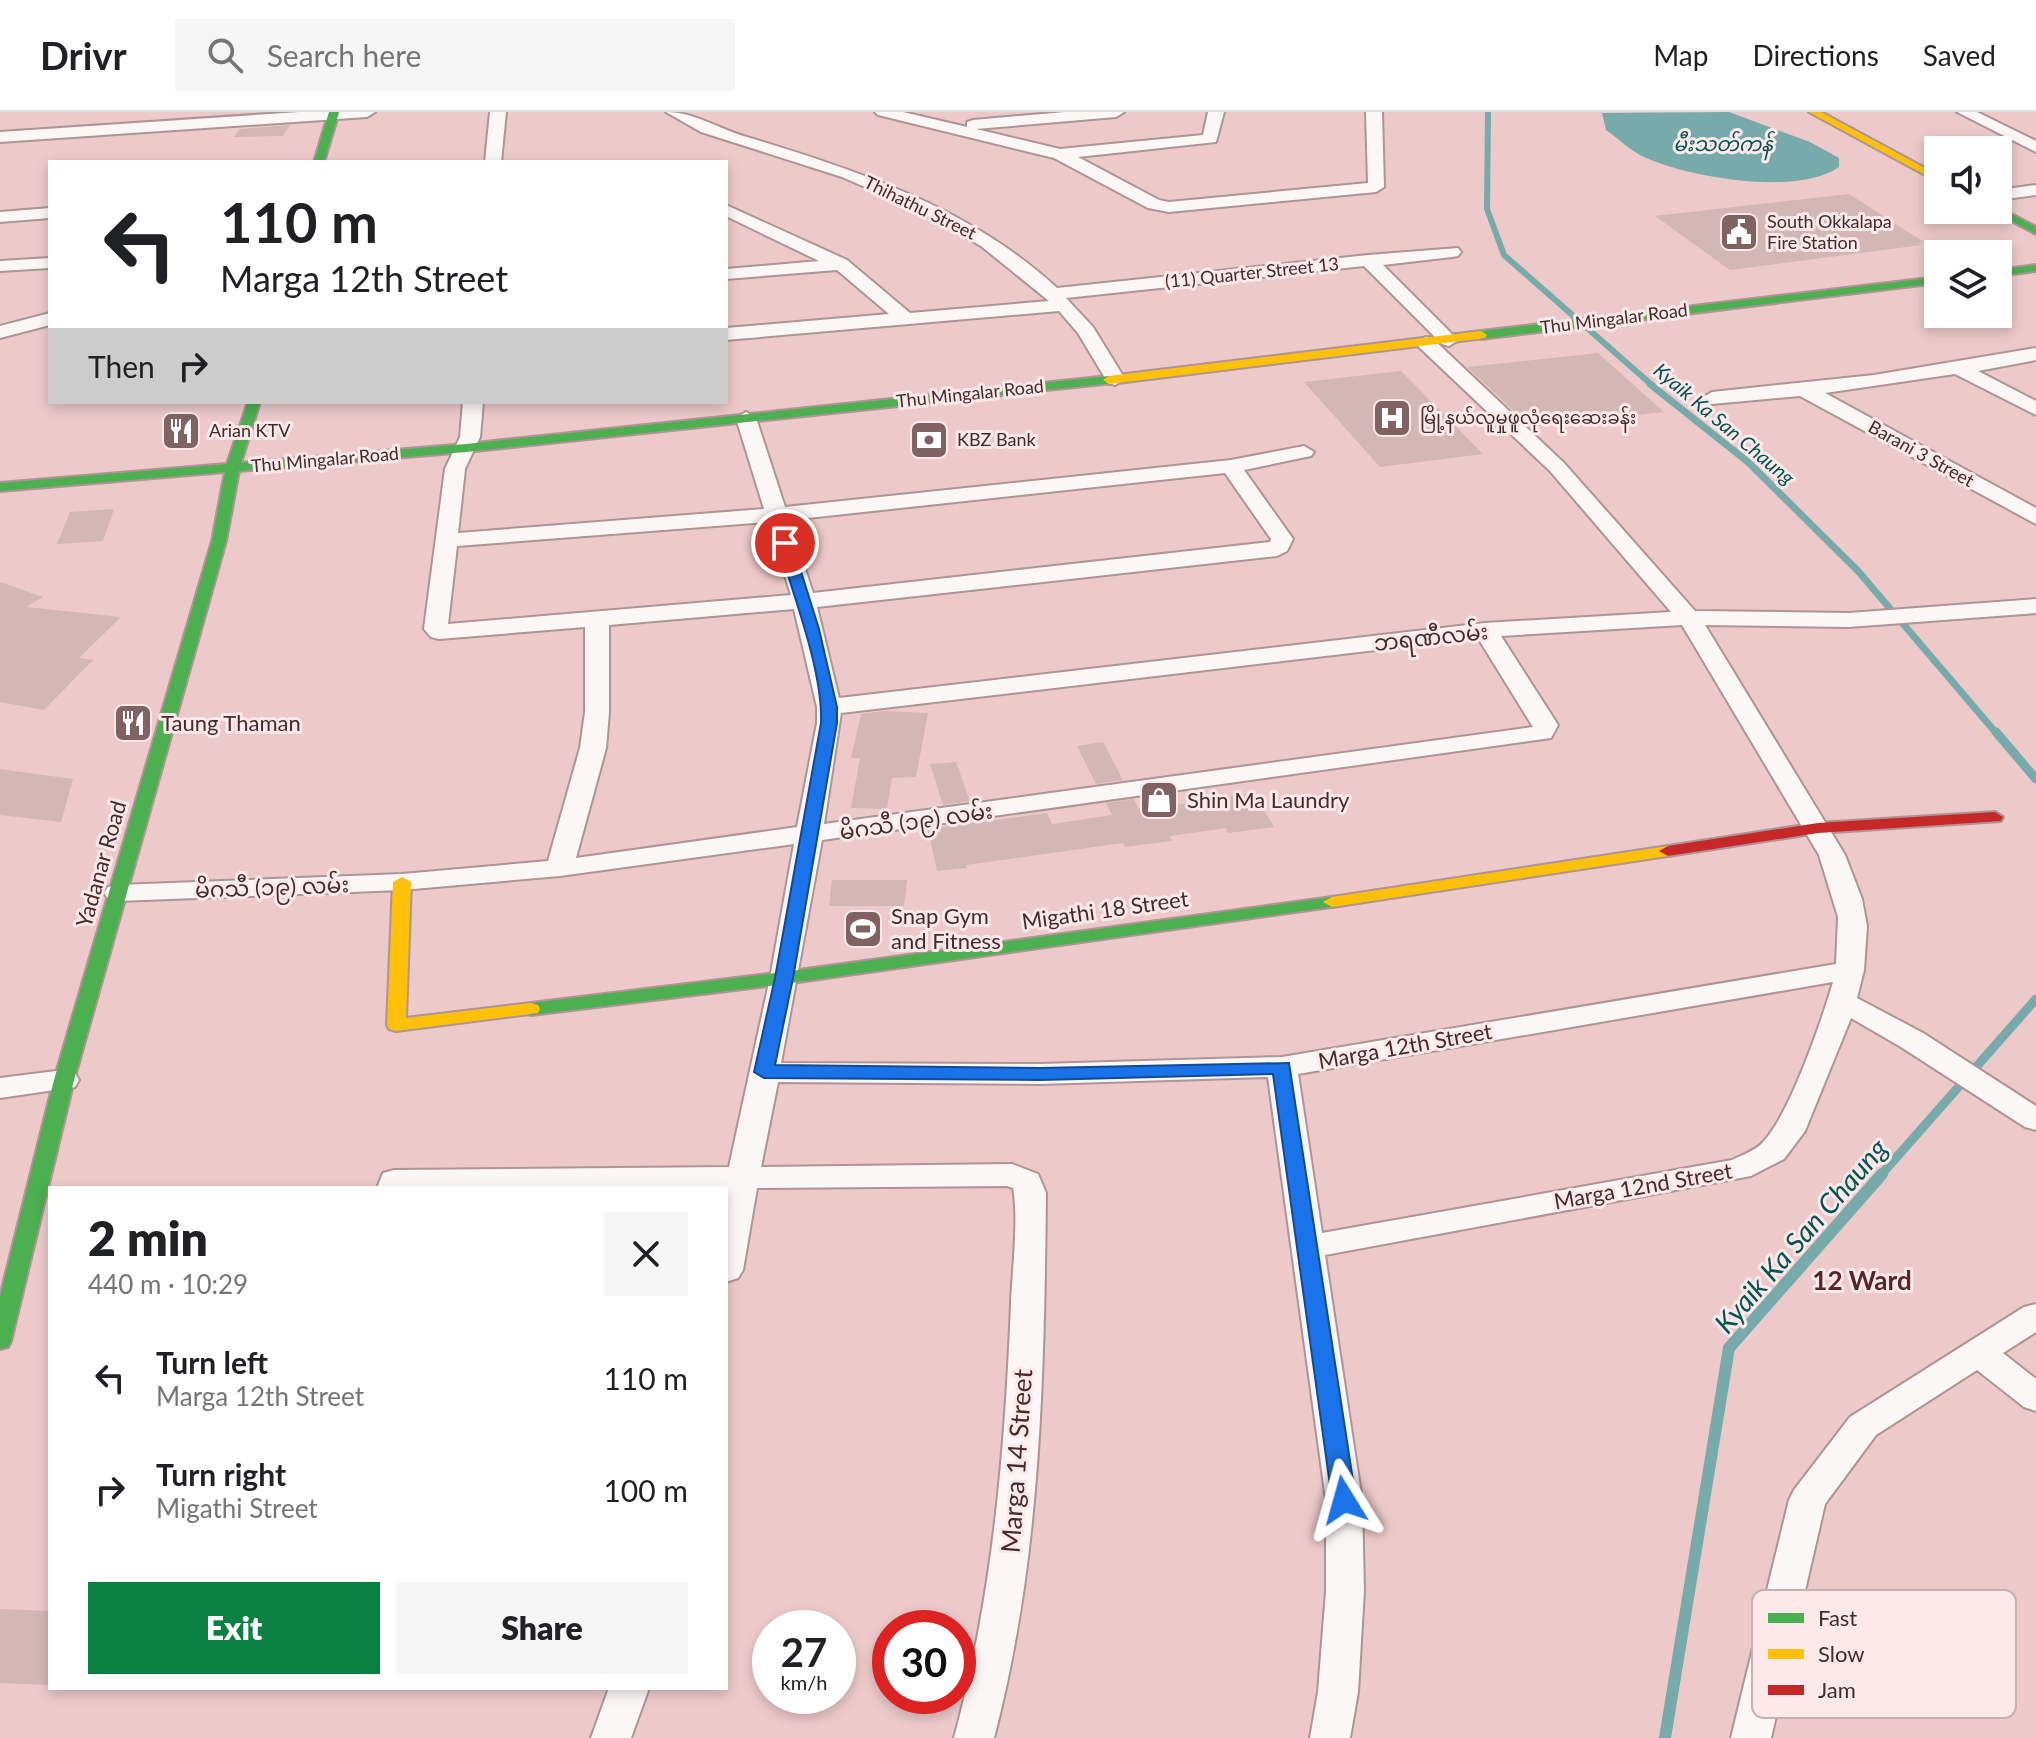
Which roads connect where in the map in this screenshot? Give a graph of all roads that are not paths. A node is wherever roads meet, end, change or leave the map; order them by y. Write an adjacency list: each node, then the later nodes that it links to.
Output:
1 (367, 112): 10 (street)
2 (498, 112): 16 (street)
3 (674, 112): 34 (street, Thihathu Street)
4 (883, 112): 11 (street)
5 (1116, 112): 11 (street)
6 (1216, 112): 14 (street)
7 (1374, 112): 14 (street)
8 (1814, 112): 17 (main road)
9 (1965, 112): 13 (street)
10 (334, 113): 12 (street); 15 (main road)
11 (946, 127): 14 (street)
12 (0, 137)
13 (2036, 147)
14 (1060, 154)
15 (320, 160)
16 (493, 160)
17 (1924, 171)
18 (2036, 190): 19 (street)
19 (2012, 193)
20 (48, 213): 21 (street)
21 (0, 217)
22 (2012, 218): 24 (main road)
23 (735, 219): 28 (street)
24 (2036, 231)
25 (1452, 252): 26 (street, (11) Quarter Street 13)
26 (1368, 260): 34 (street, (11) Quarter Street 13); 39 (street)
27 (48, 263): 29 (street)
28 (841, 264): 32 (street); 35 (street)
29 (0, 266)
30 (2036, 268): 31 (main road)
31 (2012, 271)
32 (728, 274)
33 (1924, 282): 39 (main road, Thu Mingalar Road)
34 (1057, 300): 35 (street, (11) Quarter Street 13); 43 (street, Thihathu Street)
35 (906, 319): 38 (street, (11) Quarter Street 13)
36 (48, 320): 37 (street)
37 (0, 332)
38 (728, 334)
39 (1449, 340): 40 (main road, Thu Mingalar Road)
40 (1426, 343): 43 (main road, Thu Mingalar Road); 60 (street, Marga 12nd Street)
41 (2036, 354): 42 (street)
42 (1960, 369): 44 (street); 48 (street)
43 (1115, 379): 49 (main road, Thu Mingalar Road)
44 (1806, 391): 45 (street); 56 (street, Barani 3 Street)
45 (1712, 398)
46 (253, 404): 53 (main road, Yadanar Road)
47 (473, 404): 50 (street)
48 (2036, 409)
49 (746, 418): 50 (main road, Thu Mingalar Road); 55 (street)
50 (466, 448): 53 (main road, Thu Mingalar Road); 57 (street)
51 (1304, 452): 52 (street)
52 (1231, 466): 55 (street); 58 (street)
53 (233, 467): 54 (main road, Thu Mingalar Road); 69 (main road, Yadanar Road)
54 (0, 487)
55 (775, 515): 57 (street); 58 (street)
56 (2036, 517)
57 (447, 540): 61 (street)
58 (804, 601): 61 (street); 63 (street)
59 (2036, 606): 60 (street, ဘရဏီလမ်း)
60 (1689, 618): 62 (street, ဘရဏီလမ်း); 65 (street, Marga 12nd Street)
61 (597, 619): 67 (street)
62 (1485, 630): 63 (street, ဘရဏီလမ်း); 66 (street, မိဂသီ (၁၉) လမ်း)
63 (829, 707): 66 (street)
64 (1995, 817): 65 (main road, Migathi 18 Street)
65 (1818, 828): 70 (street, Marga 12nd Street); 71 (main road, Migathi 18 Street)
66 (809, 836): 67 (street, မိဂသီ (၁၉) လမ်း); 71 (street)
67 (560, 868): 68 (street, မိဂသီ (၁၉) လမ်း)
68 (402, 882): 69 (street, မိဂသီ (၁၉) လမ်း); 71 (main road, Migathi 18 Street)
69 (118, 893): 75 (main road, Yadanar Road)
70 (1850, 970): 72 (street, Marga 12nd Street); 73 (street, Marga 12th Street)
71 (784, 978): 74 (street)
72 (1841, 1001): 77 (street); 80 (street, Marga 12nd Street)
73 (1282, 1067): 74 (street, Marga 12th Street); 80 (street)
74 (764, 1072): 78 (street)
75 (64, 1080): 76 (street); 83 (main road, Yadanar Road)
76 (0, 1088)
77 (2036, 1120)
78 (742, 1180): 79 (street); 81 (street); 90 (street, Marga 14 Street)
79 (393, 1186)
80 (1308, 1247): 91 (street)
81 (728, 1259)
82 (2036, 1316): 84 (street)
83 (0, 1341)
84 (1978, 1352): 85 (street); 86 (street)
85 (2036, 1398)
86 (1786, 1590)
87 (628, 1690): 89 (street)
88 (1756, 1718): 92 (street)
89 (611, 1738)
90 (974, 1738)
91 (1330, 1738)
92 (1751, 1738)

